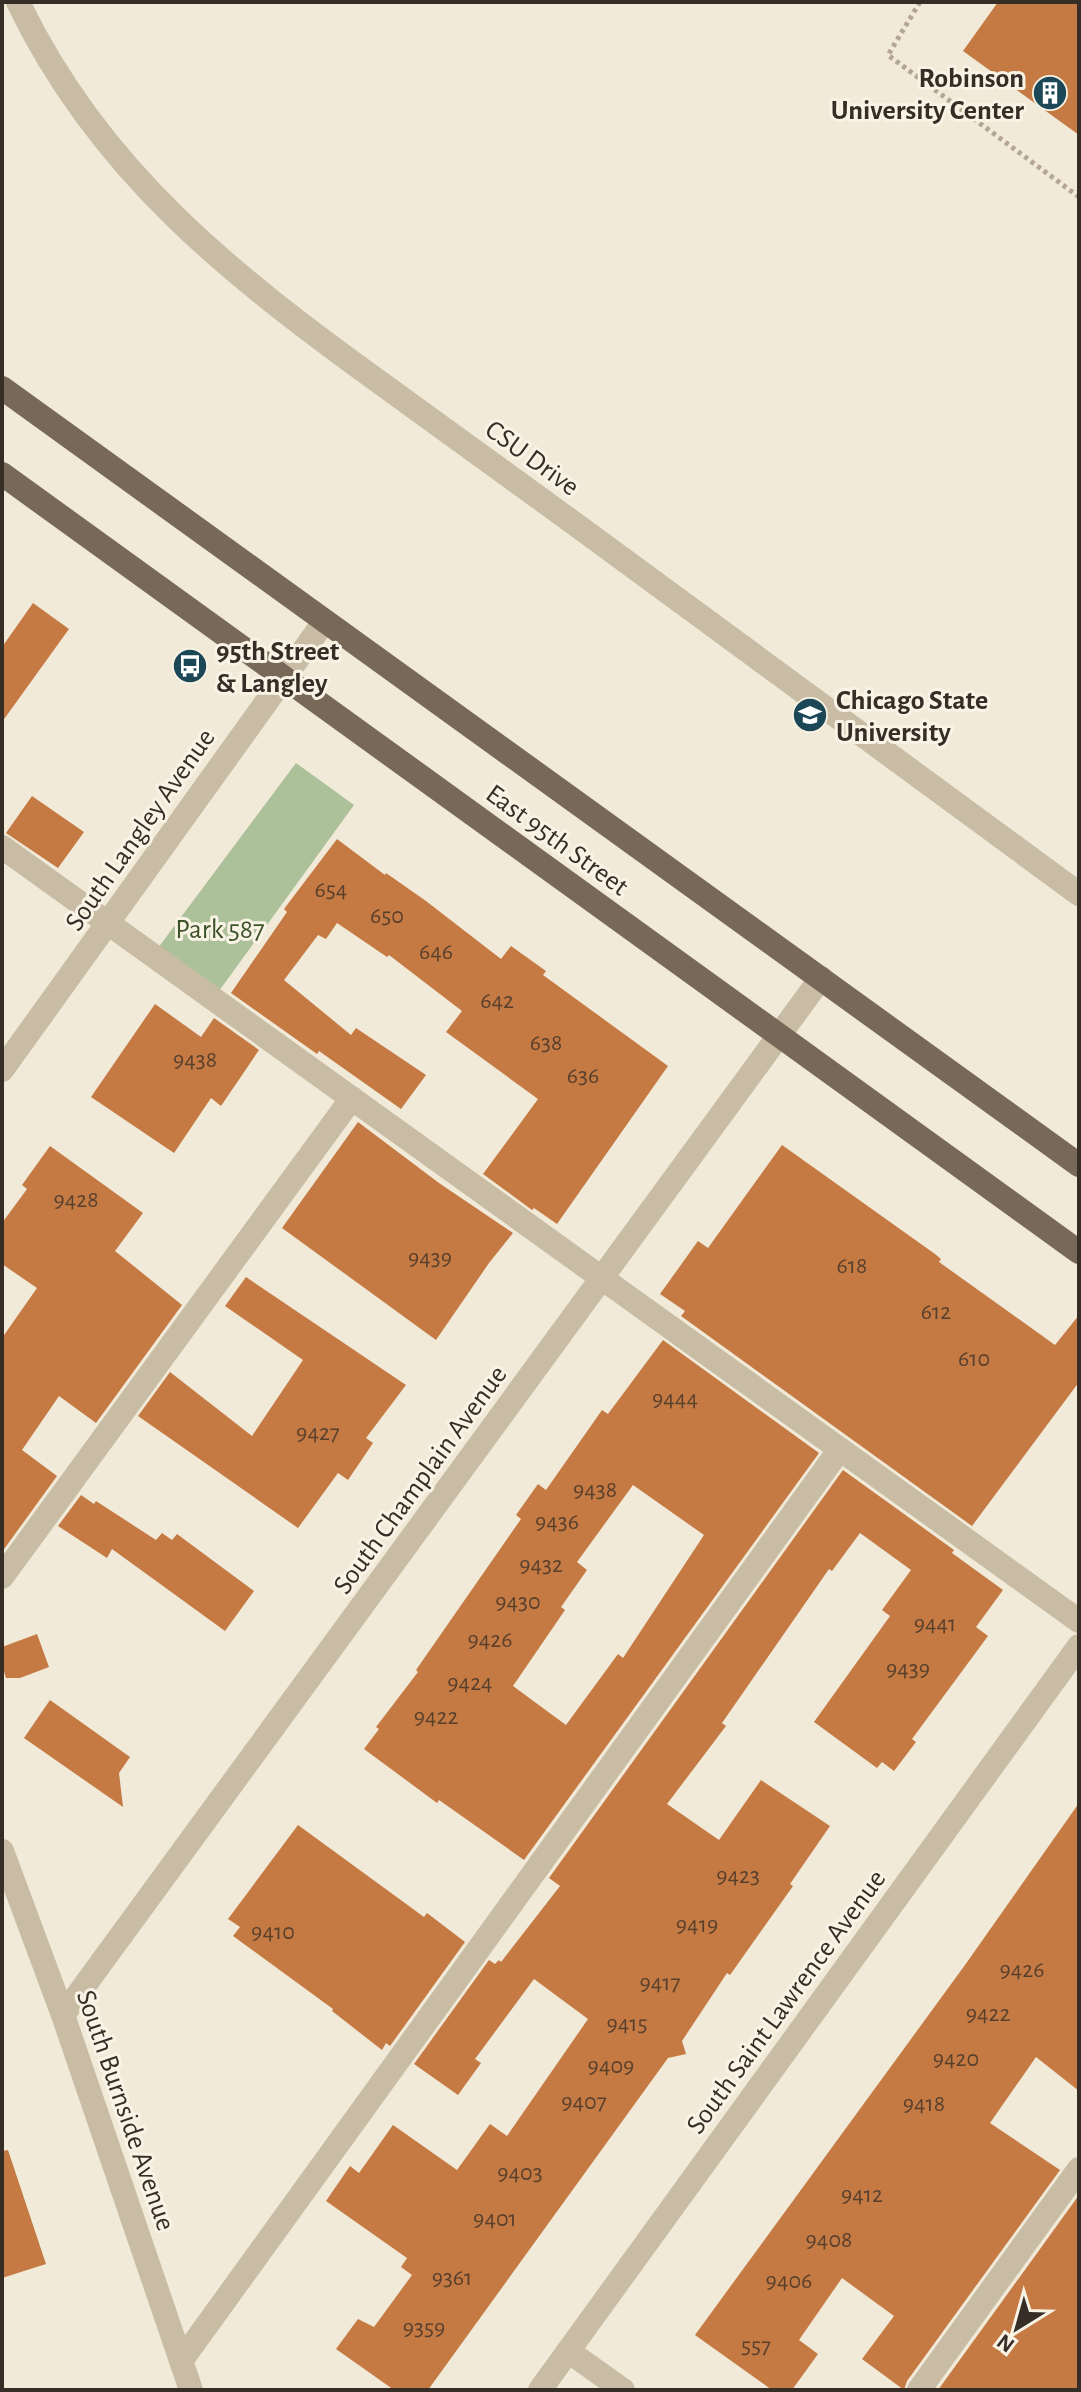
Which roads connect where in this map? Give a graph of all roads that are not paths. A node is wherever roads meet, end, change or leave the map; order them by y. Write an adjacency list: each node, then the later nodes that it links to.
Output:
1 (18, 2): 7 (street, CSU Drive)
2 (2, 388): 4 (main road, East 95th Street)
3 (2, 474): 5 (main road, East 95th Street)
4 (324, 622): 5 (street, South Langley Avenue); 9 (main road, East 95th Street)
5 (284, 677): 8 (street, South Langley Avenue); 10 (main road, East 95th Street)
6 (2, 847): 8 (street)
7 (1079, 894)
8 (109, 924): 11 (street, South Langley Avenue); 12 (street)
9 (821, 978): 10 (street, South Champlain Avenue); 13 (main road, East 95th Street)
10 (778, 1037): 14 (main road, East 95th Street); 15 (street, South Champlain Avenue)
11 (2, 1070)
12 (352, 1098): 15 (street); 17 (street)
13 (1079, 1165)
14 (1079, 1252)
15 (603, 1278): 16 (street); 21 (street, South Champlain Avenue)
16 (840, 1449): 18 (street); 24 (street)
17 (2, 1577)
18 (1079, 1621)
19 (1079, 1646): 23 (street, South Saint Lawrence Avenue)
20 (2, 1851): 21 (street, South Burnside Avenue)
21 (63, 2015): 24 (street, South Burnside Avenue)
22 (1079, 2169): 28 (street)
23 (568, 2351): 26 (street, South Saint Lawrence Avenue); 27 (street)
24 (181, 2361): 25 (street, South Burnside Avenue)
25 (191, 2390)
26 (540, 2390)
27 (623, 2390)
28 (919, 2390)

